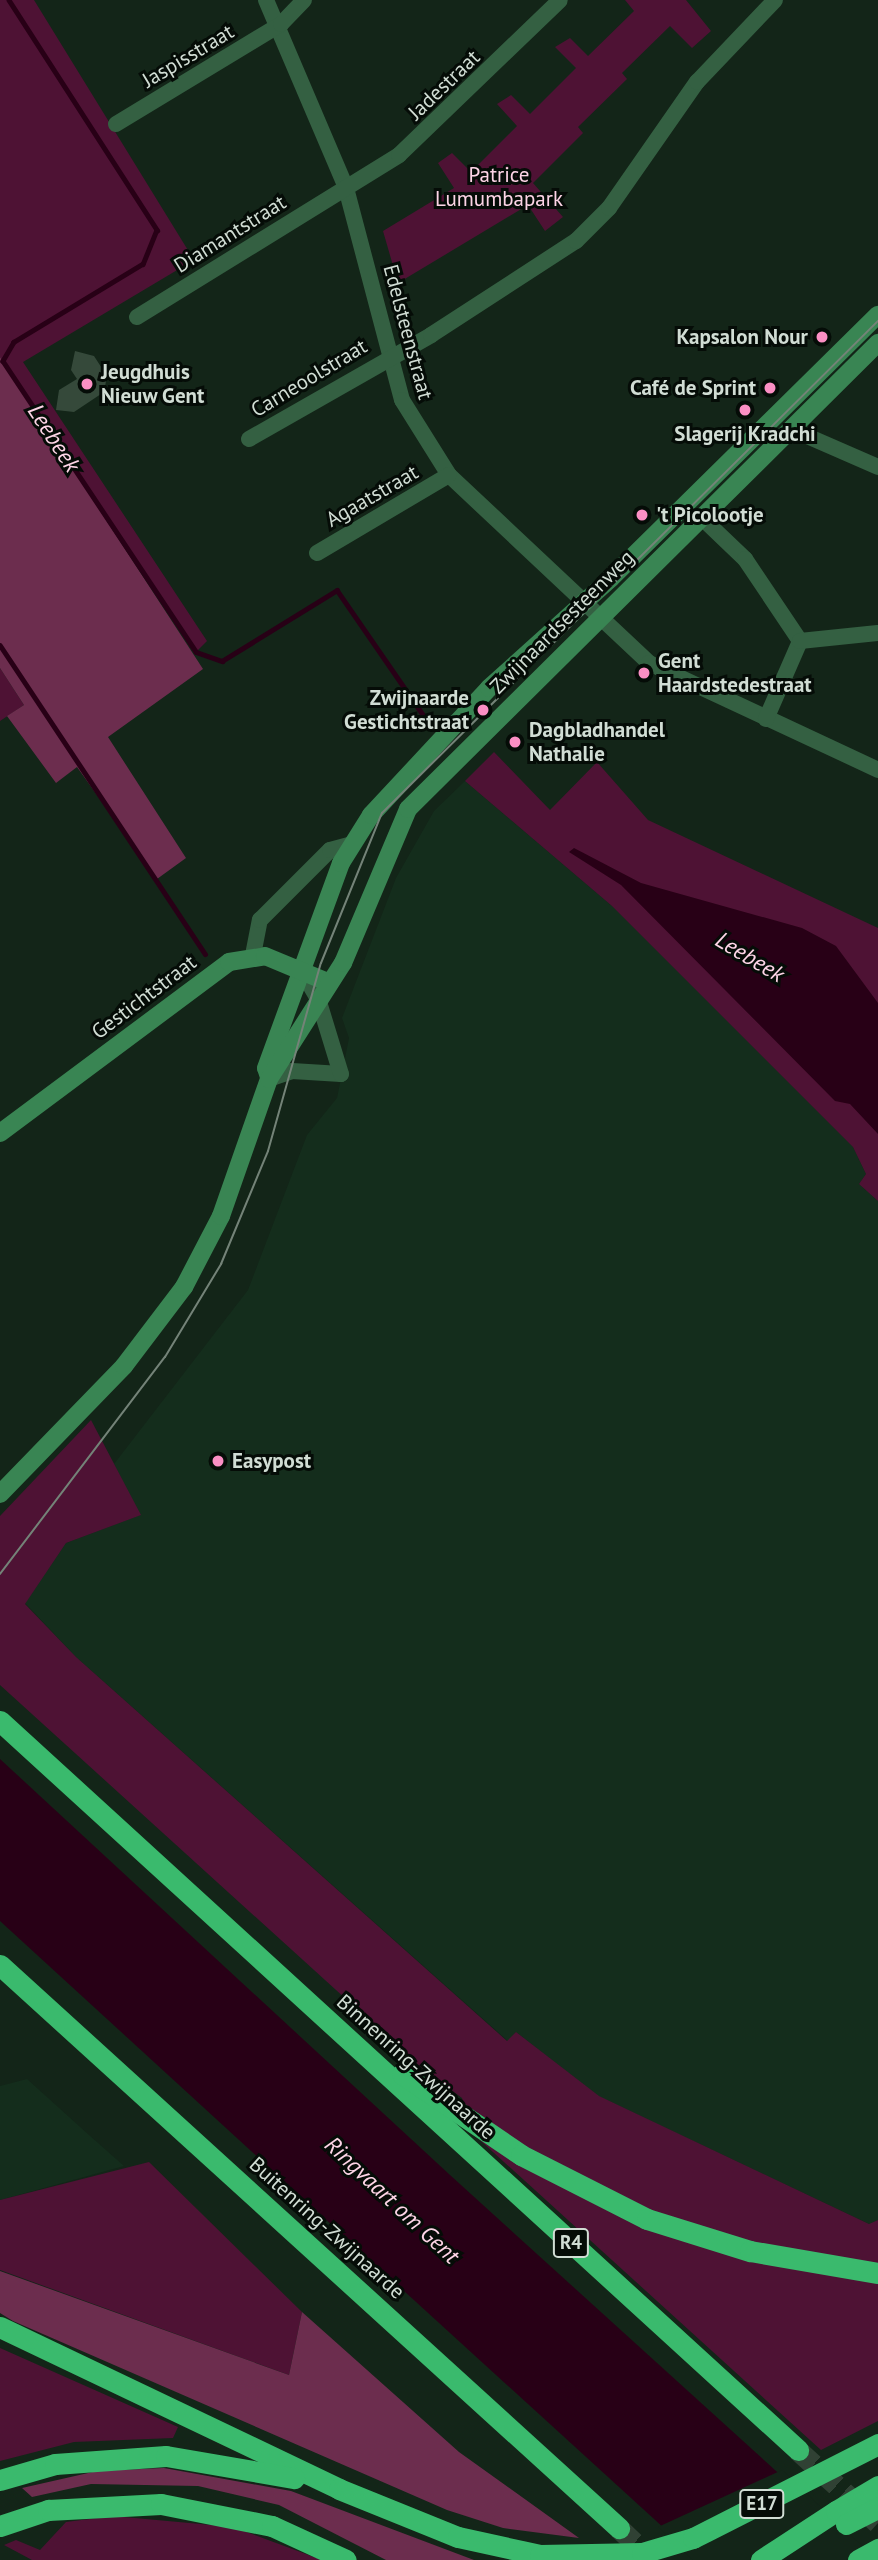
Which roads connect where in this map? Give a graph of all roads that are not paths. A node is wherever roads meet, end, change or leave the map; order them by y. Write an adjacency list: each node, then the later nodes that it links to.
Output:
1 (266, 0): 5 (street, Edelsteenstraat)
2 (304, 0): 5 (street, Jaspisstraat)
3 (559, 0): 7 (street, Jadestraat)
4 (775, 0): 11 (street, Carneoolstraat)
5 (281, 24): 6 (street, Jaspisstraat); 7 (street, Edelsteenstraat)
6 (116, 124)
7 (346, 188): 9 (street, Diamantstraat); 11 (street, Edelsteenstraat)
8 (878, 315): 18 (street, Zwijnaardsesteenweg)
9 (137, 317)
10 (878, 343): 12 (street, Zwijnaardsesteenweg)
11 (392, 354): 13 (street, Carneoolstraat); 15 (street, Edelsteenstraat)
12 (791, 429): 14 (street); 16 (street, Zwijnaardsesteenweg)
13 (249, 439)
14 (878, 467)
15 (450, 475): 17 (street, Agaatstraat); 18 (street, Edelsteenstraat)
16 (701, 517): 19 (street, Zwijnaardsesteenweg); 21 (street)
17 (317, 553)
18 (582, 605): 19 (street, Edelsteenstraat); 24 (street, Zwijnaardsesteenweg)
19 (597, 619): 22 (street, Edelsteenstraat); 27 (street, Zwijnaardsesteenweg)
20 (878, 633): 21 (street)
21 (800, 641): 22 (street)
22 (766, 719): 23 (street, Edelsteenstraat)
23 (878, 770)
24 (352, 844): 25 (street, Zwijnaardsesteenweg); 26 (street, Zwijnaardsesteenweg)
25 (253, 955): 26 (street); 30 (street, Gestichtstraat)
26 (301, 969): 27 (street); 28 (street); 29 (street, Zwijnaardsesteenweg)
27 (330, 983): 28 (street, Zwijnaardsesteenweg)
28 (318, 999): 29 (street, Zwijnaardsesteenweg); 29 (street)
29 (270, 1079): 31 (street, Zwijnaardsesteenweg)
30 (0, 1133)
31 (0, 1494)
32 (0, 1721): 34 (highway, Binnenring-Zwijnaarde / R4)
33 (0, 1965): 44 (highway, Buitenring-Zwijnaarde)
34 (344, 2035): 35 (highway, R4); 38 (highway, Binnenring-Zwijnaarde / R4)
35 (878, 2273)
36 (0, 2328): 41 (highway)
37 (878, 2444): 41 (highway, E17, bridge)
38 (798, 2450)
39 (4, 2479): 41 (highway)
40 (878, 2487): 47 (highway, E17, bridge)
41 (339, 2489)
42 (878, 2508): 48 (highway, E17, bridge)
43 (0, 2526): 46 (highway)
44 (619, 2528)
45 (878, 2549): 49 (highway)
46 (346, 2560)
47 (761, 2560)
48 (772, 2560)
49 (858, 2560)

